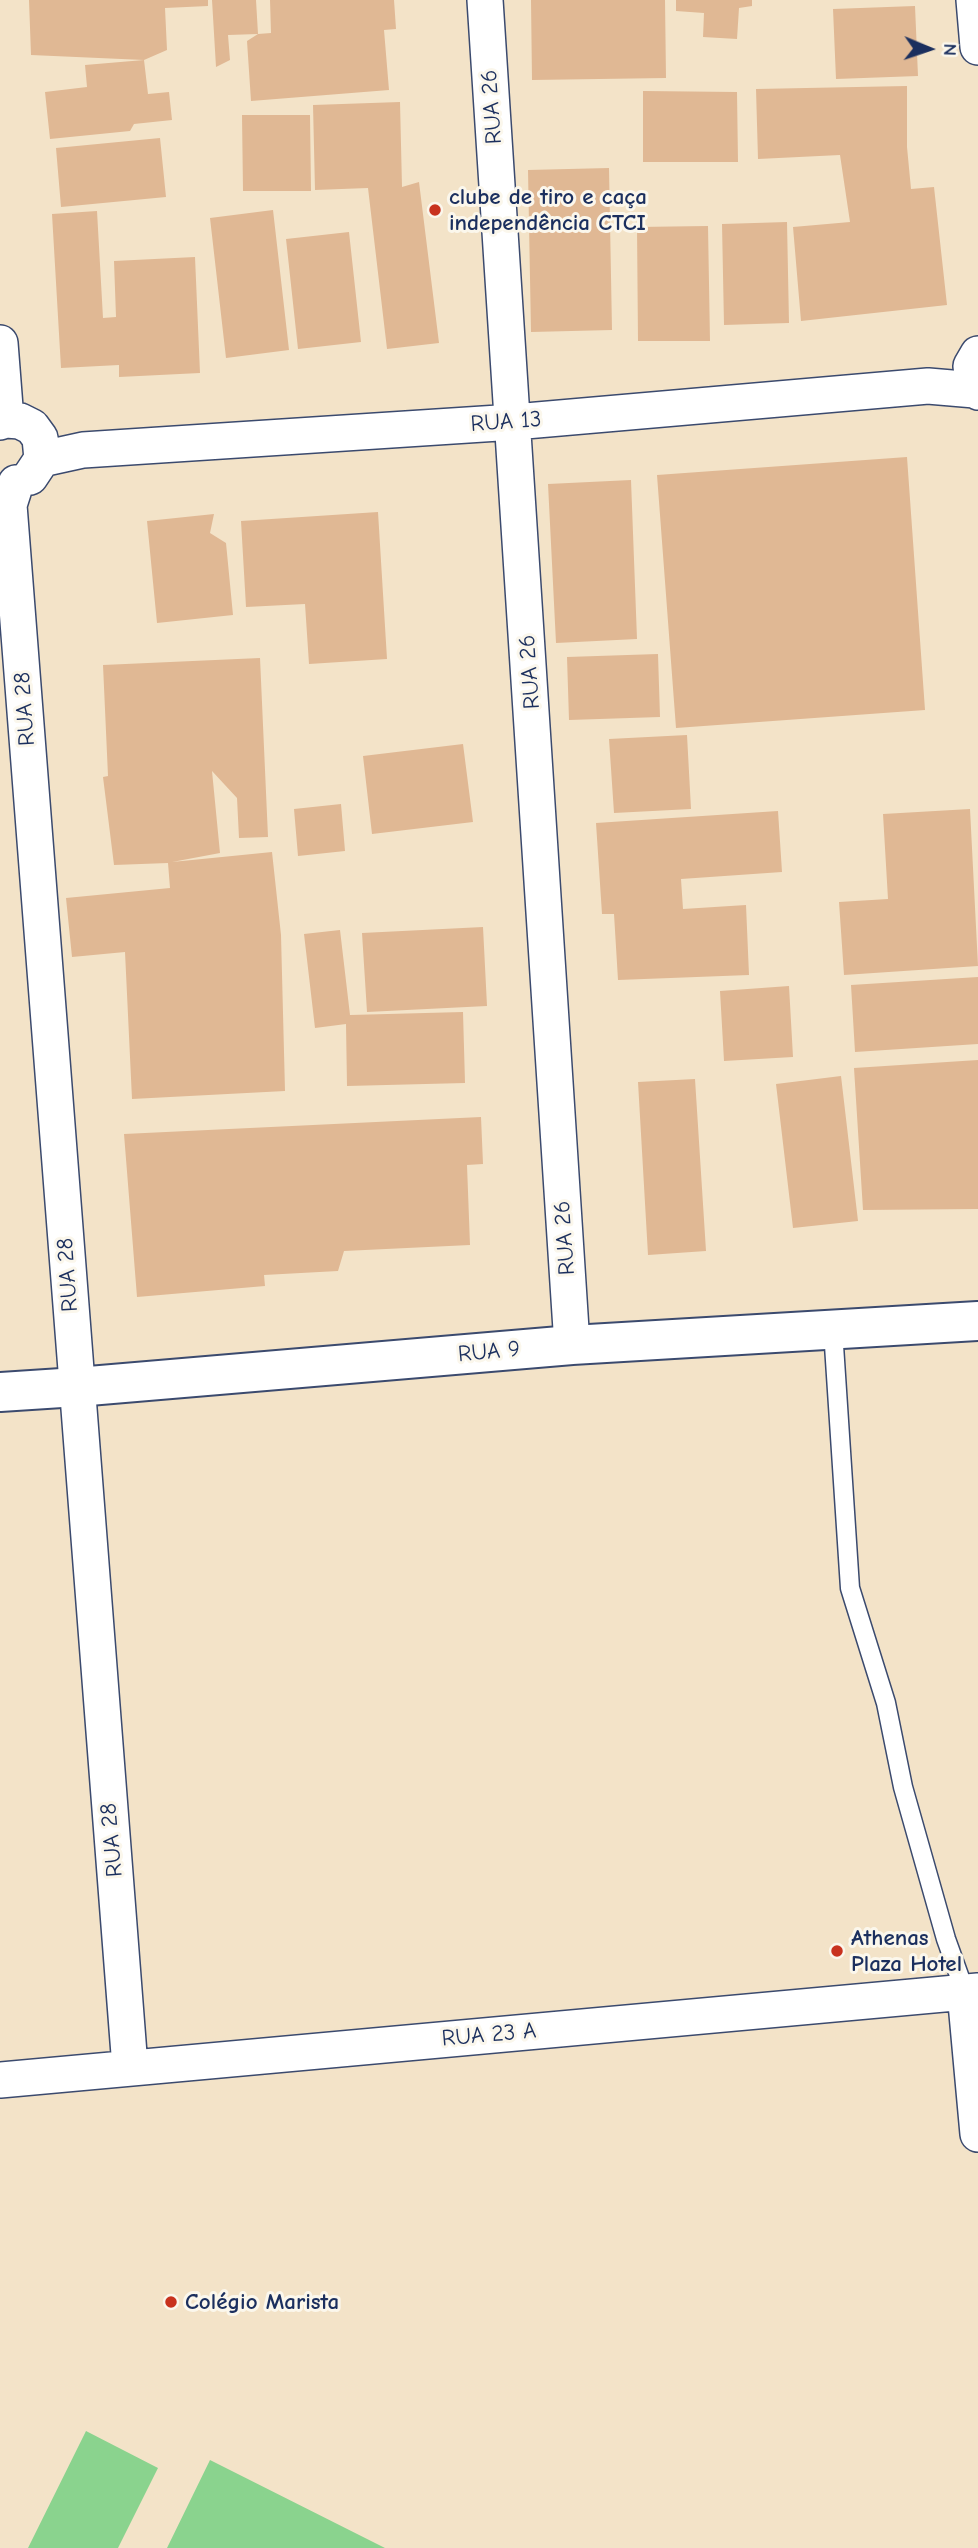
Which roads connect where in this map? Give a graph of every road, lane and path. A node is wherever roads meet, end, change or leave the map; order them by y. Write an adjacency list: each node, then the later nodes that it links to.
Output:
1 (485, 0): 7 (street, RUA 26)
2 (974, 0): 3 (street)
3 (978, 47)
4 (0, 343): 6 (street)
5 (975, 376): 7 (street, RUA 13)
6 (3, 421): 8 (street)
7 (514, 422): 8 (street, RUA 13); 12 (street, RUA 26)
8 (41, 449): 9 (street)
9 (8, 482): 13 (street, RUA 28)
10 (978, 1321): 11 (street, RUA 9)
11 (833, 1330): 12 (street, RUA 9); 15 (lane)
12 (572, 1345): 13 (street, RUA 9)
13 (77, 1387): 14 (street, RUA 9); 16 (street, RUA 28)
14 (0, 1392)
15 (972, 1991): 16 (street, RUA 23 A); 18 (street)
16 (130, 2067): 17 (street, RUA 23 A)
17 (0, 2080)
18 (978, 2134)

